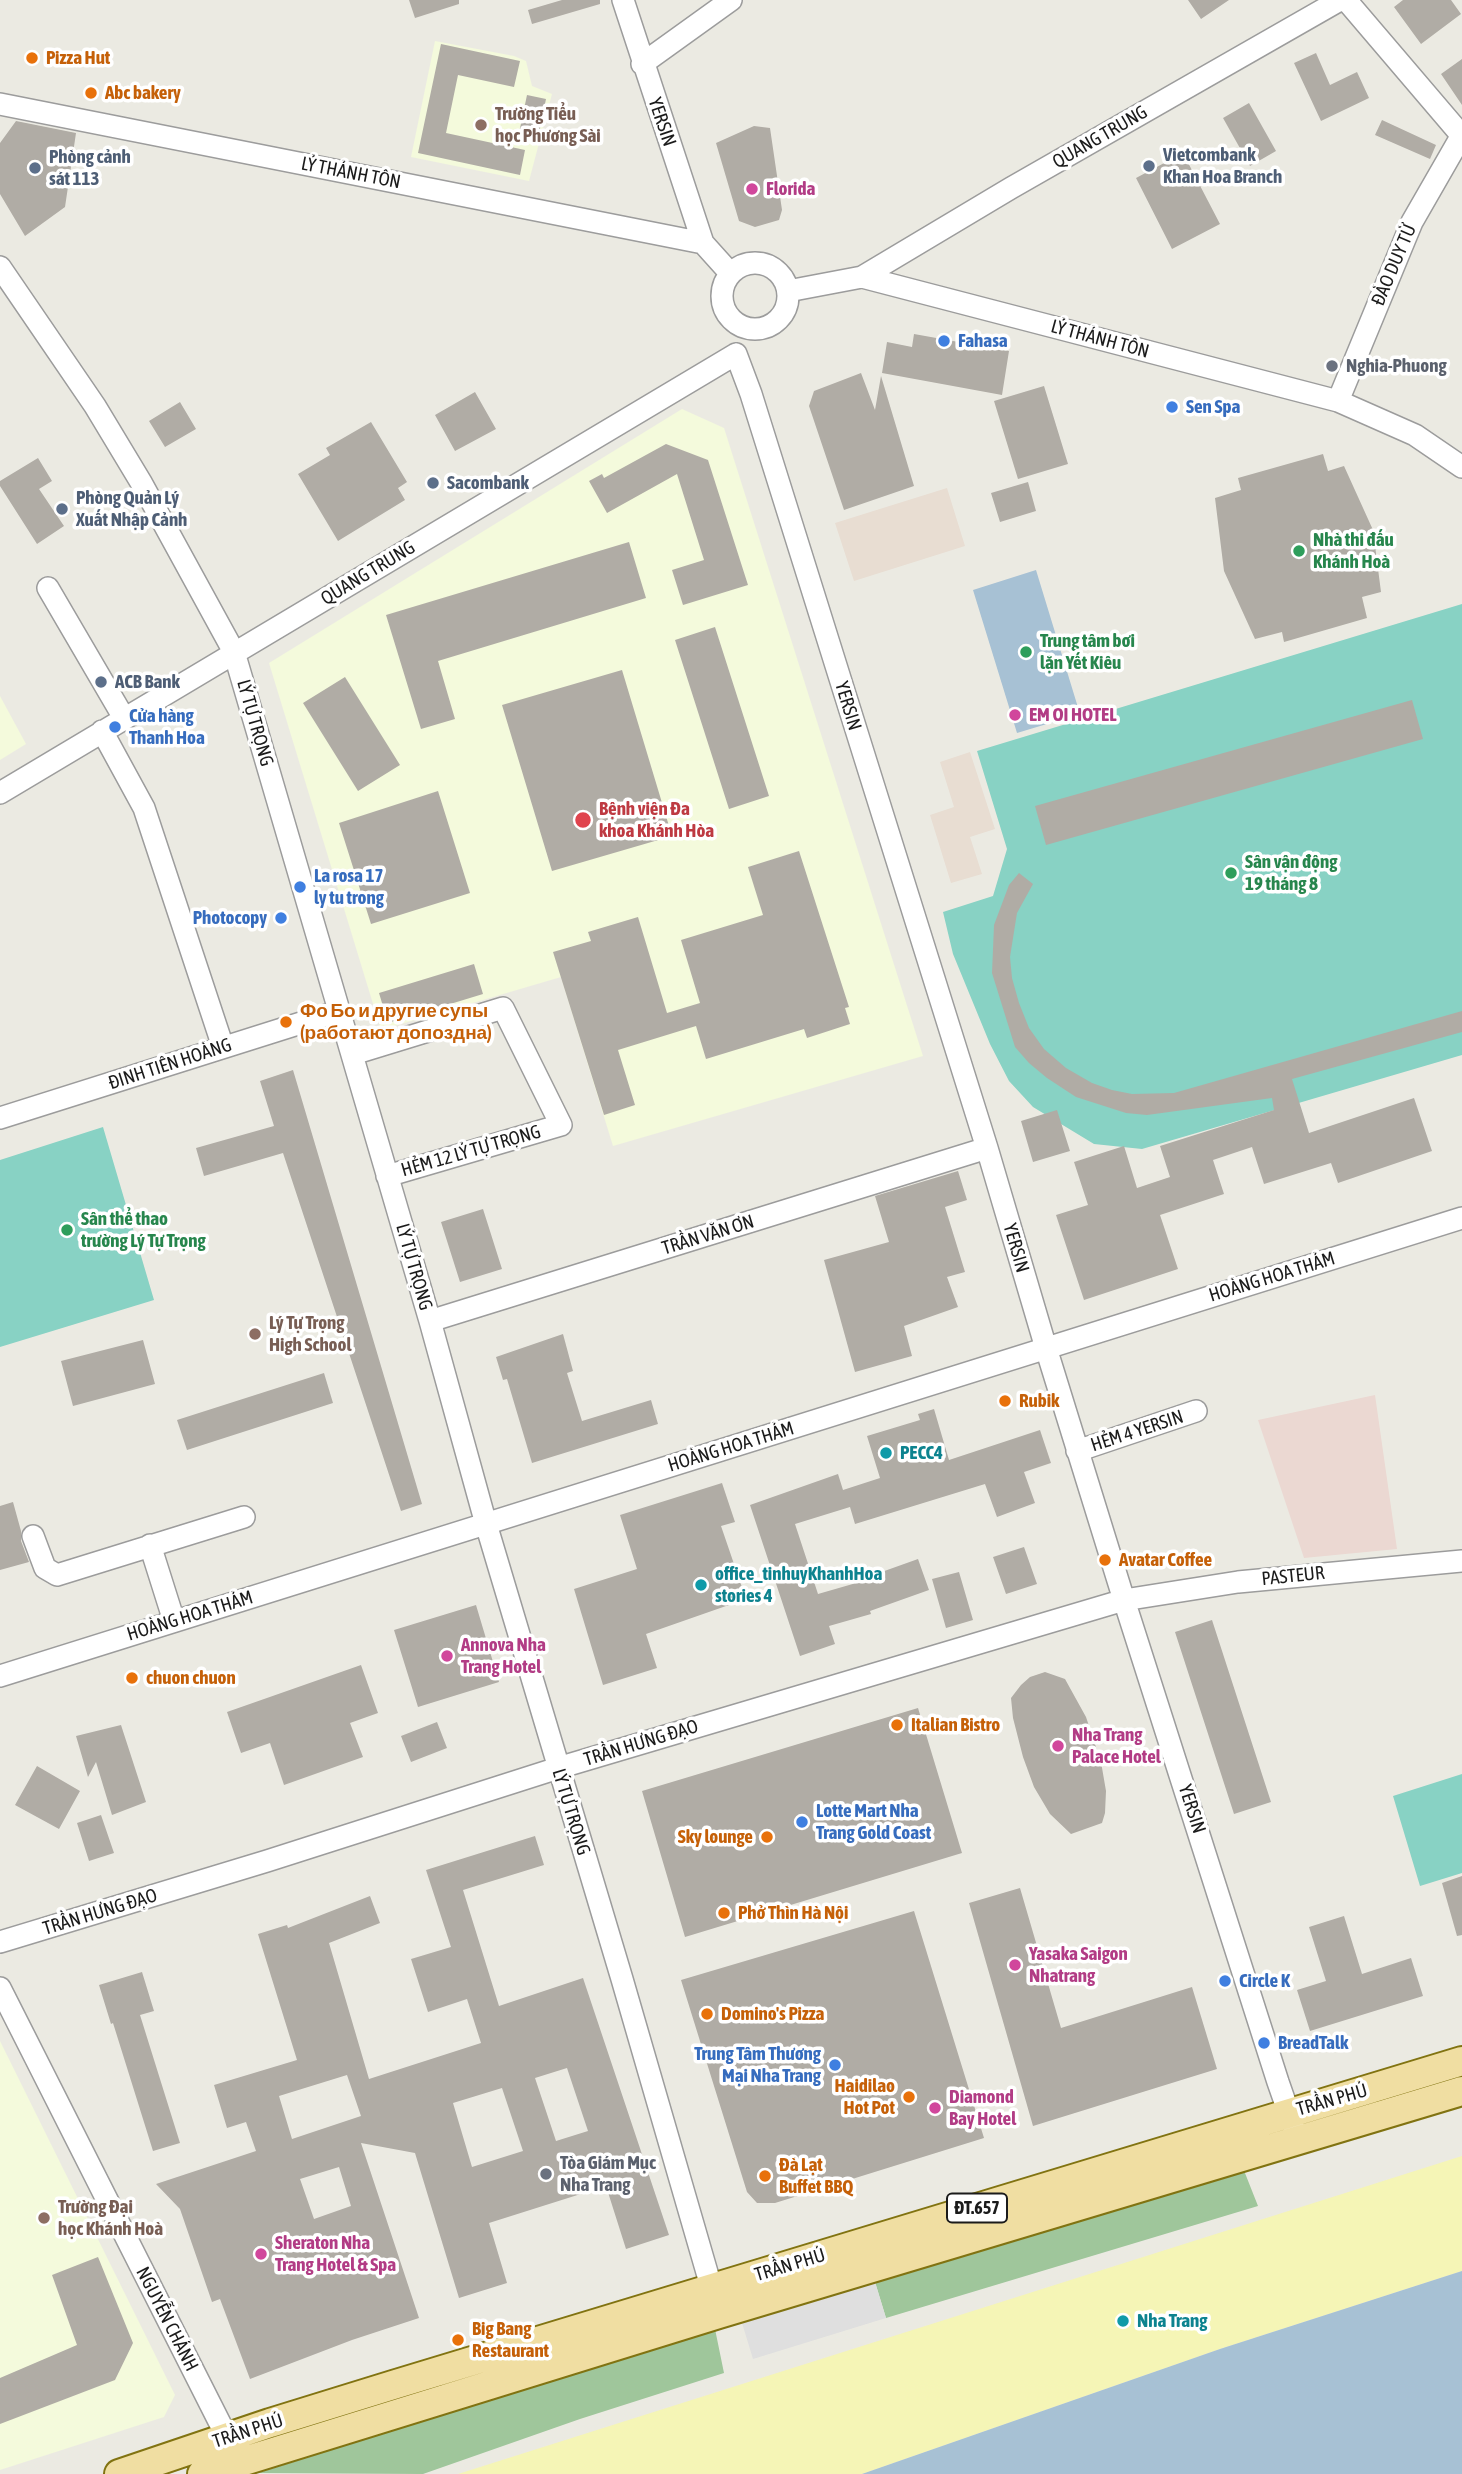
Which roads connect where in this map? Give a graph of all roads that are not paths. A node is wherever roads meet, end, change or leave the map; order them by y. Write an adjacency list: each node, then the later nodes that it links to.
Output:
1 (623, 0): 5 (street, YERSIN)
2 (731, 0): 5 (street)
3 (1340, 0): 11 (street, QUANG TRUNG)
4 (1346, 0): 7 (street)
5 (642, 64): 8 (street, YERSIN)
6 (0, 104): 8 (street, LÝ THÁNH TÔN)
7 (1462, 136): 15 (street, ĐÀO DUY TỪ)
8 (703, 243): 10 (street)
9 (0, 267): 18 (street, LÝ TỰ TRỌNG)
10 (730, 273): 12 (street); 13 (street)
11 (862, 277): 12 (street); 15 (street, LÝ THÁNH TÔN)
12 (788, 291): 13 (street)
13 (746, 328): 14 (street)
14 (736, 354): 18 (street, QUANG TRUNG); 26 (street, YERSIN)
15 (1338, 401): 16 (street, LÝ THÁNH TÔN)
16 (1462, 467)
17 (48, 588): 19 (street)
18 (234, 652): 19 (street, QUANG TRUNG); 22 (street, LÝ TỰ TRỌNG)
19 (124, 718): 20 (street, QUANG TRUNG)
20 (102, 731): 21 (street, QUANG TRUNG); 23 (street)
21 (0, 793)
22 (339, 1011): 23 (street, ĐINH TIÊN HOÀNG); 24 (street, LÝ TỰ TRỌNG)
23 (223, 1047): 25 (street, ĐINH TIÊN HOÀNG)
24 (353, 1054): 27 (street, LÝ TỰ TRỌNG); 27 (street, HẺM 12 LÝ TỰ TRỌNG)
25 (0, 1118)
26 (987, 1148): 29 (street, TRẦN VĂN ƠN); 30 (street, YERSIN)
27 (387, 1175): 29 (street, LÝ TỰ TRỌNG)
28 (1462, 1218): 30 (street, HOÀNG HOA THÁM)
29 (430, 1321): 34 (street, LÝ TỰ TRỌNG)
30 (1046, 1348): 32 (street, YERSIN); 34 (street, HOÀNG HOA THÁM)
31 (1196, 1411): 32 (street, HẺM 4 YERSIN)
32 (1077, 1451): 38 (street, YERSIN)
33 (244, 1517): 36 (street)
34 (486, 1524): 39 (street, HOÀNG HOA THÁM); 41 (street, LÝ TỰ TRỌNG)
35 (33, 1536): 36 (street)
36 (150, 1545): 39 (street)
37 (1462, 1561): 38 (street, PASTEUR)
38 (1124, 1600): 41 (street, TRẦN HƯNG ĐẠO); 46 (street, YERSIN)
39 (174, 1621): 40 (street, HOÀNG HOA THÁM)
40 (0, 1676)
41 (558, 1768): 42 (street, TRẦN HƯNG ĐẠO); 48 (street, LÝ TỰ TRỌNG)
42 (0, 1942)
43 (0, 1989): 49 (street, NGUYỄN CHÁNH)
44 (1462, 2061): 46 (main road, TRẦN PHÚ / ĐT.657)
45 (1462, 2091): 47 (main road, TRẦN PHÚ / ĐT.657)
46 (1289, 2113): 47 (street, YERSIN); 48 (main road, TRẦN PHÚ / ĐT.657)
47 (1299, 2140): 48 (main road, TRẦN PHÚ / ĐT.657)
48 (712, 2290): 49 (main road, TRẦN PHÚ / ĐT.657)
49 (233, 2450): 50 (main road, TRẦN PHÚ / ĐT.657); 51 (main road, TRẦN PHÚ / ĐT.657)
50 (119, 2474)
51 (202, 2474)

